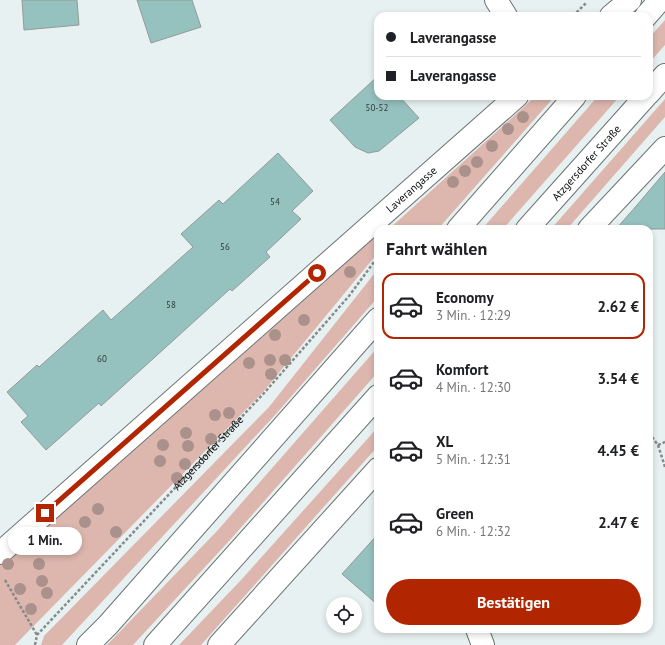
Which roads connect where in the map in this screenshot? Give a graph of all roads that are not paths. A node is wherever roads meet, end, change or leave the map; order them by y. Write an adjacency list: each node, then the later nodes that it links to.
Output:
1 (496, 0): 4 (main road)
2 (630, 0): 5 (main road)
3 (660, 0): 6 (main road)
4 (504, 12)
5 (616, 12)
6 (650, 12)
7 (665, 75): 8 (main road)
8 (653, 88)
9 (512, 100): 19 (main road, Laverangasse)
10 (572, 100): 13 (main road)
11 (642, 100): 14 (main road, Atzgersdorfer Straße)
12 (665, 148): 15 (main road)
13 (462, 225)
14 (531, 225)
15 (593, 225)
16 (374, 324): 21 (main road)
17 (374, 400): 22 (main road)
18 (374, 477): 23 (main road)
19 (0, 552)
20 (478, 633): 24 (main road)
21 (88, 645)
22 (155, 645)
23 (219, 645)
24 (483, 645)

